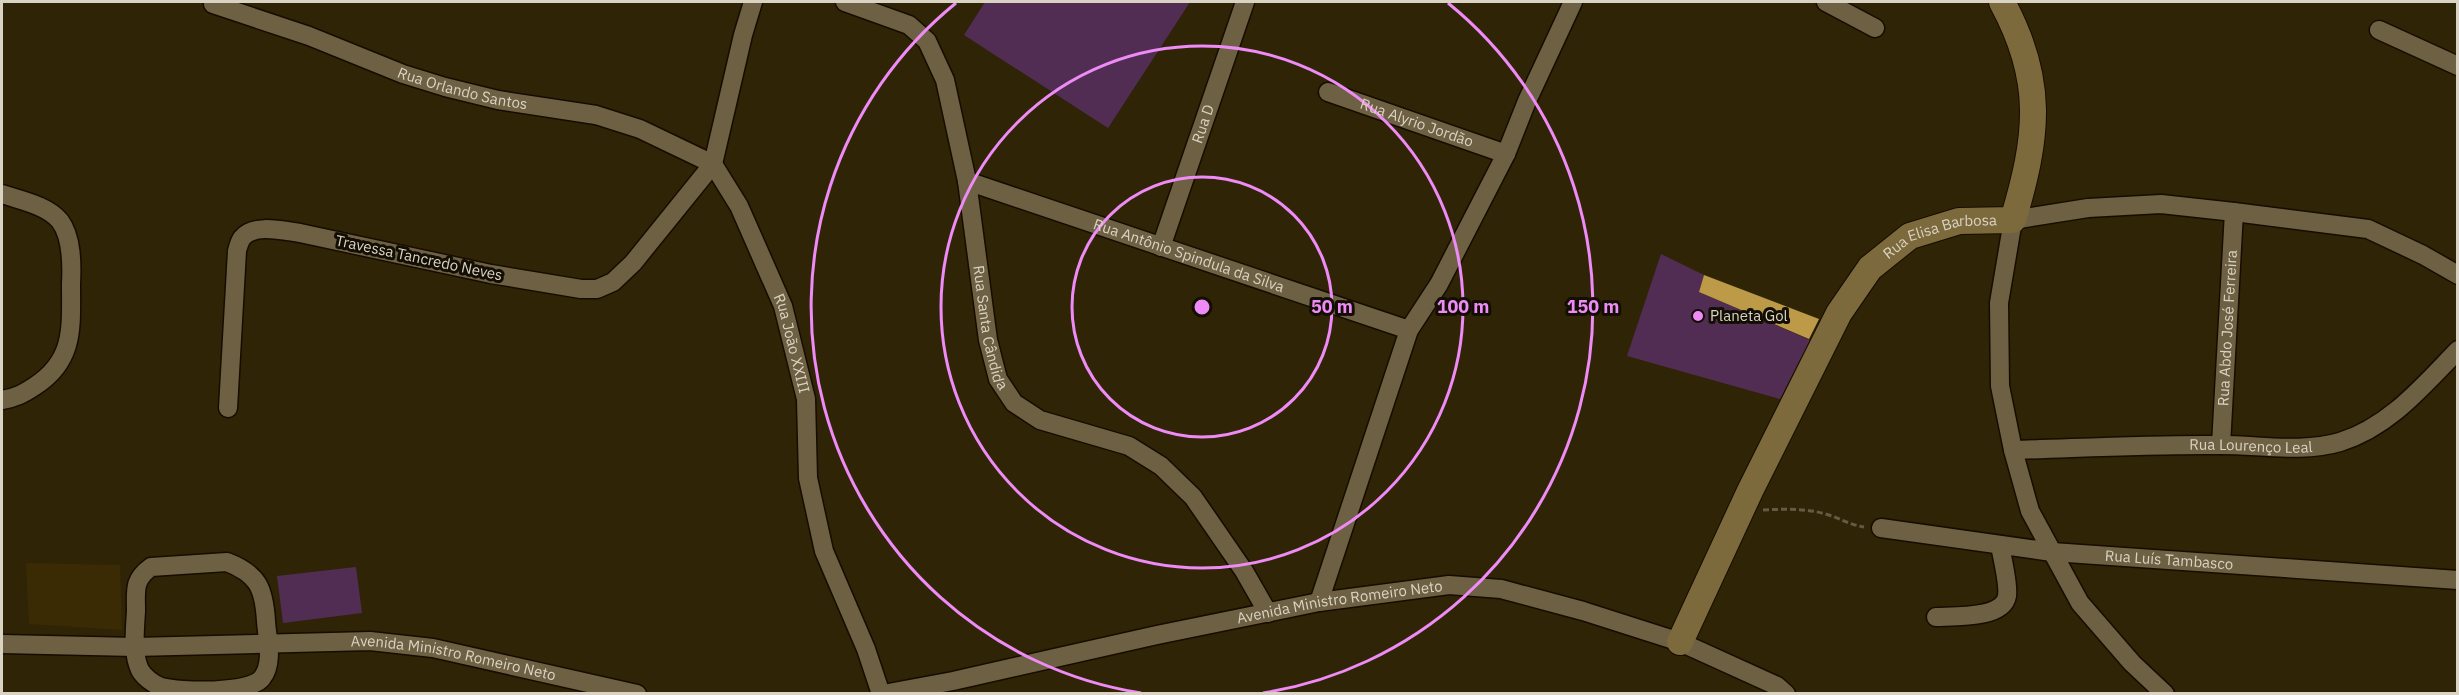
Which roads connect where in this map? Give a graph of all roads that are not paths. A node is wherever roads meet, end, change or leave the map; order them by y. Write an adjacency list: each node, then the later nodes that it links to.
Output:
1 (753, 2): 13 (street)
2 (845, 2): 14 (street, Rua Santa Cândida)
3 (1245, 2): 18 (street, Rua D)
4 (1573, 2): 12 (street)
5 (1826, 2): 8 (street)
6 (2002, 2): 17 (street)
7 (213, 4): 13 (street, Rua Orlando Santos)
8 (1875, 28)
9 (2379, 30): 10 (street)
10 (2455, 59)
11 (1328, 92): 12 (street, Rua Alyrio Jordão)
12 (1506, 154): 20 (street)
13 (713, 164): 23 (street, Travessa Tancredo Neves); 38 (street, Rua João XXIII)
14 (967, 181): 18 (street, Rua Antônio Spindula da Silva); 31 (street, Rua Santa Cândida)
15 (2, 194): 22 (street)
16 (2235, 212): 17 (street, Rua Elisa Barbosa); 19 (street, Rua Elisa Barbosa); 24 (street, Rua Abdo José Ferreira)
17 (2013, 220): 25 (street); 33 (street, Rua Elisa Barbosa)
18 (1161, 247): 20 (street, Rua Antônio Spindula da Silva)
19 (2457, 275)
20 (1409, 330): 30 (street)
21 (2457, 350): 24 (street, Rua Lourenço Leal)
22 (2, 400)
23 (228, 408)
24 (2220, 445): 25 (street, Rua Lourenço Leal)
25 (2013, 450): 28 (street)
26 (1881, 528): 27 (street, Rua Luís Tambasco)
27 (2000, 545): 28 (street, Rua Luís Tambasco); 32 (street)
28 (2052, 552): 29 (street, Rua Luís Tambasco); 40 (street)
29 (2457, 580)
30 (1319, 602): 31 (street, Avenida Ministro Romeiro Neto); 33 (street, Avenida Ministro Romeiro Neto)
31 (1268, 613): 38 (street, Avenida Ministro Romeiro Neto)
32 (1936, 617)
33 (1680, 642): 39 (street, Avenida Ministro Romeiro Neto)
34 (267, 643): 36 (street, Avenida Ministro Romeiro Neto); 36 (street); 36 (street); 37 (street, Avenida Ministro Romeiro Neto)
35 (2, 644): 36 (street, Avenida Ministro Romeiro Neto)
36 (135, 646)
37 (637, 693)
38 (882, 693)
39 (1786, 693)
40 (2165, 693)

